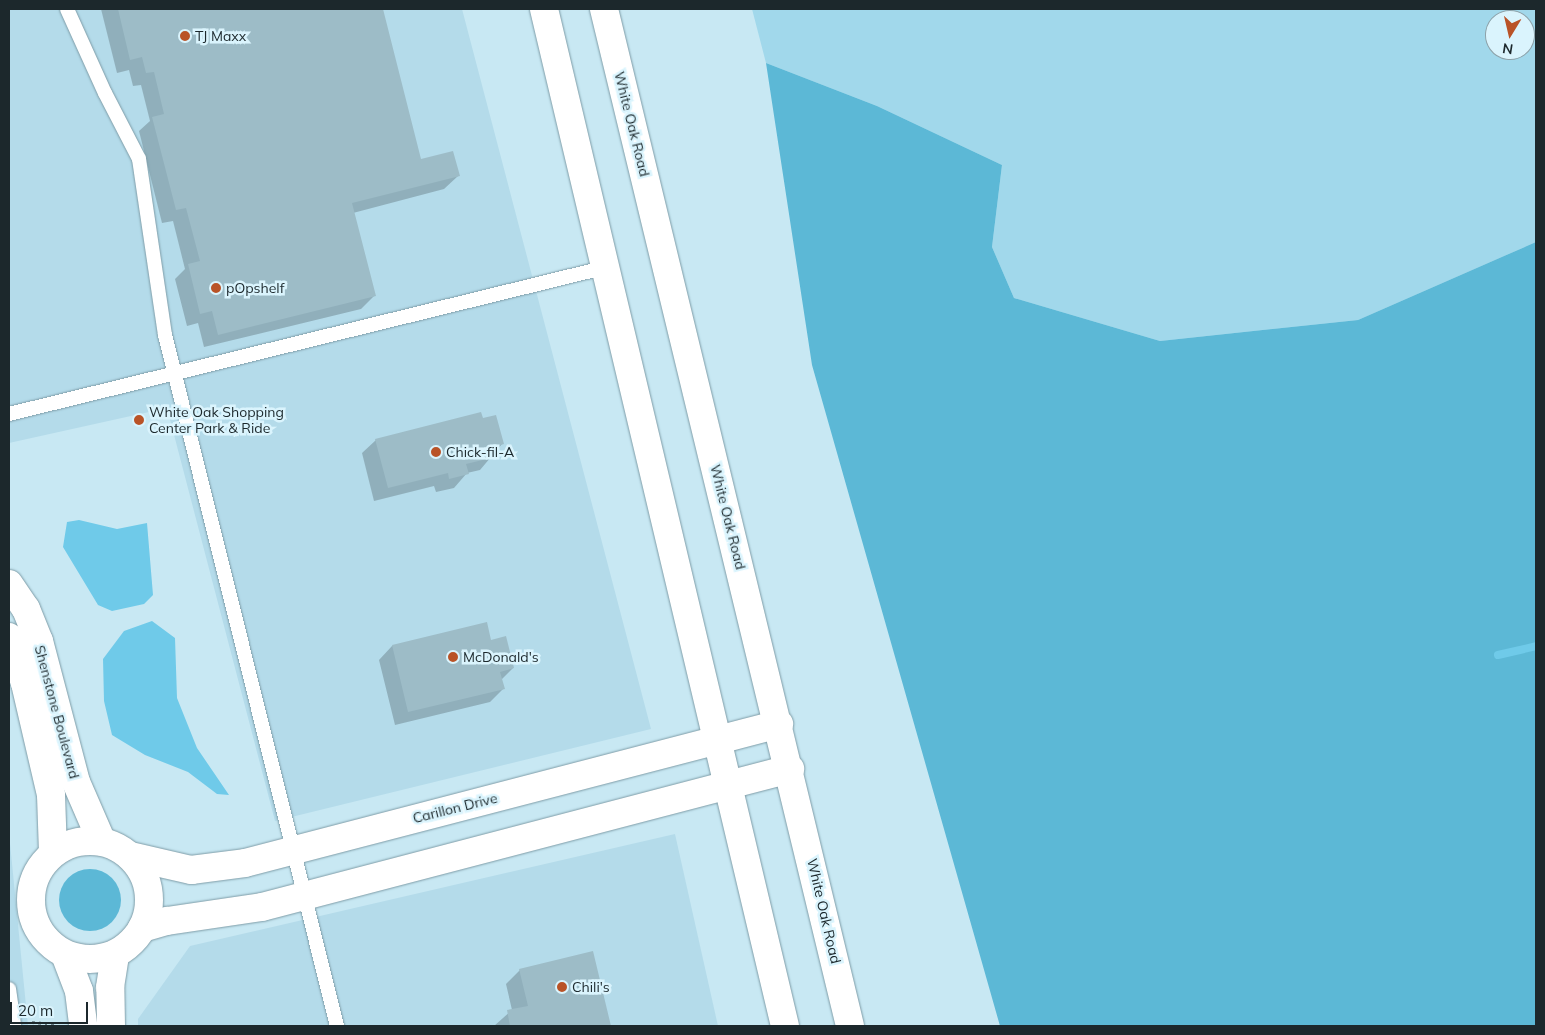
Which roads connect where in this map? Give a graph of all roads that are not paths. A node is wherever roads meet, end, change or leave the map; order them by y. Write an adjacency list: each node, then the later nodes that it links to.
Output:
1 (67, 9): 5 (lane)
2 (544, 9): 4 (street)
3 (604, 9): 9 (street, White Oak Road)
4 (607, 267): 5 (lane); 10 (street)
5 (176, 371): 6 (lane); 14 (lane)
6 (9, 414)
7 (9, 584): 13 (street, Shenstone Boulevard)
8 (9, 638): 15 (street, Shenstone Boulevard)
9 (778, 724): 10 (street, Carillon Drive); 11 (street, White Oak Road)
10 (717, 740): 12 (street); 14 (street, Carillon Drive)
11 (790, 769): 12 (street); 27 (street, White Oak Road)
12 (728, 784): 17 (street); 26 (street)
13 (102, 842): 15 (street); 16 (street)
14 (294, 850): 16 (street, Carillon Drive); 17 (lane)
15 (53, 853): 20 (street)
16 (130, 856): 18 (street)
17 (303, 896): 18 (street); 25 (lane)
18 (142, 928): 19 (street)
19 (115, 954): 20 (street); 24 (street)
20 (66, 957): 23 (street)
21 (9, 990): 22 (lane)
22 (14, 1024)
23 (72, 1025)
24 (111, 1026)
25 (337, 1026)
26 (785, 1026)
27 (850, 1026)

